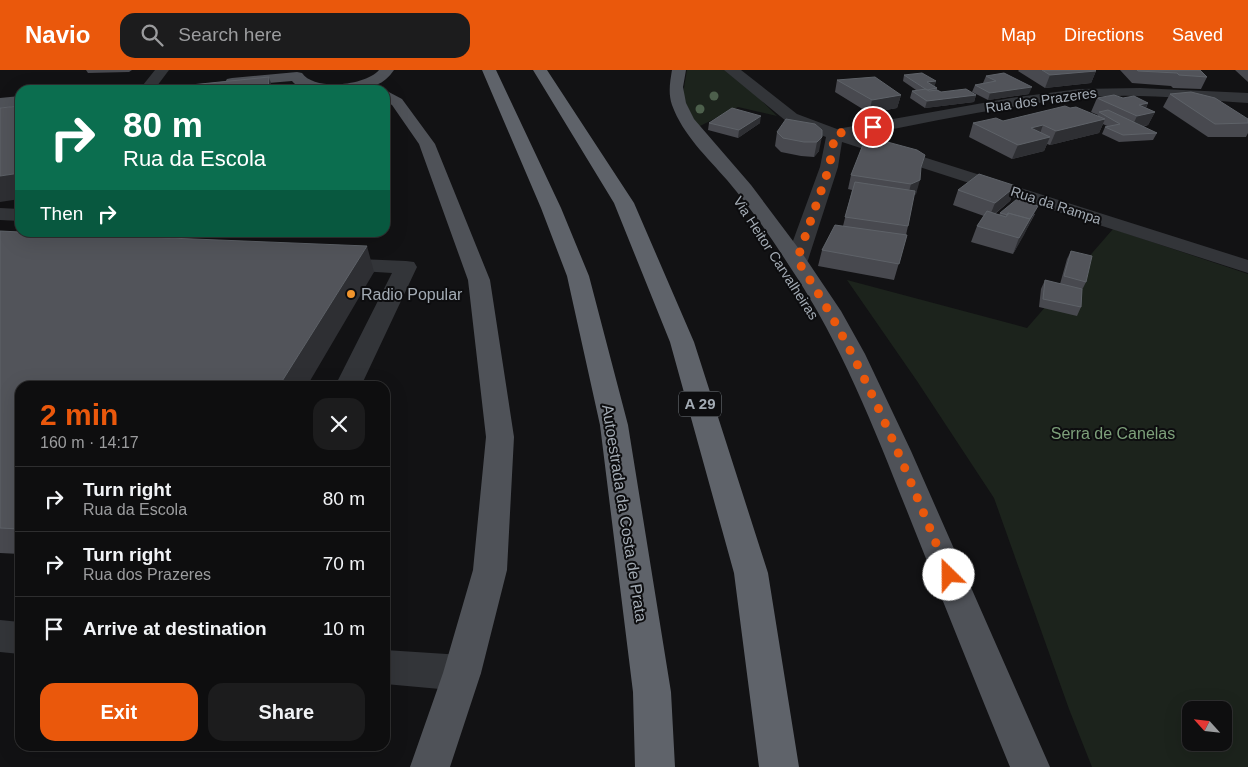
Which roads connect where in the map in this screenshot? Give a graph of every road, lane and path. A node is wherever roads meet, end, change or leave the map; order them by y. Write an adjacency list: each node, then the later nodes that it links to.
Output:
1 (162, 70): 10 (street)
2 (387, 70): 12 (main road)
3 (489, 70): 30 (highway, Autoestrada da Costa de Prata)
4 (540, 70): 31 (highway, A 29)
5 (668, 70): 24 (main road, Via Heitor Carvalheiras)
6 (679, 70): 20 (main road, Via Heitor Carvalheiras)
7 (735, 71): 17 (street, Rua da Rampa)
8 (300, 73): 9 (main road); 11 (main road)
9 (221, 83)
10 (150, 85)
11 (310, 85)
12 (378, 85)
13 (390, 98): 28 (main road)
14 (1248, 98): 17 (street, Rua dos Prazeres)
15 (15, 102): 16 (main road)
16 (0, 103)
17 (835, 134): 20 (street); 22 (street, Rua da Rampa)
18 (0, 214): 19 (street)
19 (15, 215)
20 (797, 260): 24 (main road, Via Heitor Carvalheiras)
21 (317, 263): 23 (street)
22 (1248, 267)
23 (350, 381)
24 (884, 419): 32 (main road, Via Heitor Carvalheiras)
25 (0, 636): 26 (street)
26 (15, 638)
27 (390, 667): 28 (street)
28 (462, 673): 29 (main road)
29 (430, 767)
30 (655, 767)
31 (779, 767)
32 (1030, 767)

